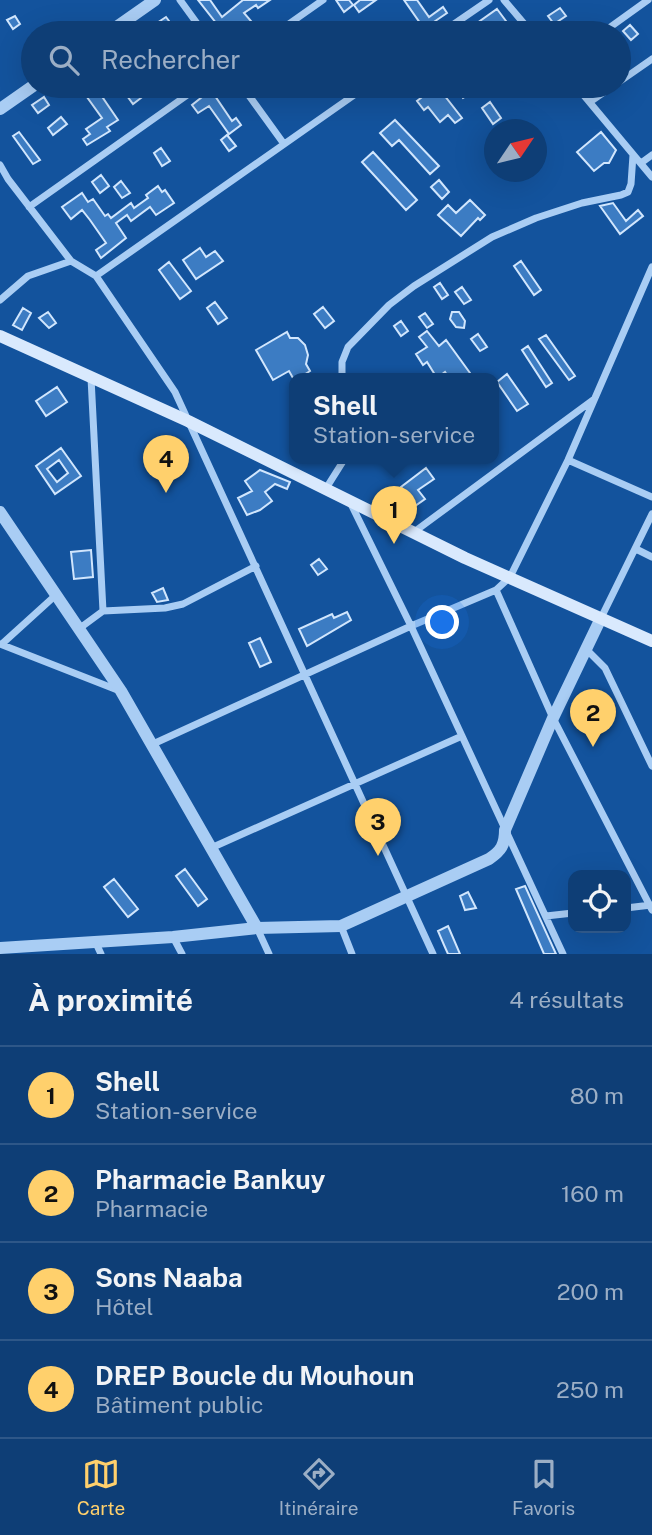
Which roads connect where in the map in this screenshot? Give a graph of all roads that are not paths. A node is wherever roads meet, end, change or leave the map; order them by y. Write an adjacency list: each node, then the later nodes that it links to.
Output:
1 (155, 0): 7 (street)
2 (180, 0): 8 (street)
3 (324, 0): 9 (street)
4 (489, 0): 10 (street)
5 (505, 0): 11 (street)
6 (648, 0): 12 (street)
7 (125, 21)
8 (195, 21)
9 (293, 21)
10 (459, 21)
11 (522, 21)
12 (619, 21)
13 (652, 59): 14 (street)
14 (631, 74)
15 (21, 94): 22 (street)
16 (184, 98): 29 (street)
17 (251, 98): 23 (street)
18 (350, 98): 23 (street)
19 (586, 98): 21 (street)
20 (596, 98): 21 (street)
21 (590, 102): 24 (street)
22 (0, 109)
23 (284, 144): 32 (street)
24 (634, 155): 26 (street); 35 (street)
25 (652, 155): 26 (street)
26 (641, 163): 28 (street)
27 (0, 165): 29 (street)
28 (652, 177)
29 (29, 208): 30 (street)
30 (71, 261): 32 (street); 33 (street)
31 (652, 267): 37 (street)
32 (96, 276): 38 (street)
33 (0, 300)
34 (0, 335): 36 (main road)
35 (342, 373)
36 (91, 378): 38 (main road); 53 (street)
37 (593, 399): 39 (street); 46 (street)
38 (188, 421): 41 (main road); 49 (street)
39 (568, 460): 42 (street); 50 (street)
40 (341, 464): 41 (street)
41 (325, 490): 43 (main road)
42 (652, 497)
43 (350, 503): 46 (main road); 55 (street)
44 (0, 512): 52 (street)
45 (652, 514): 47 (street)
46 (413, 534): 50 (main road)
47 (636, 550): 48 (street); 54 (street)
48 (652, 557)
49 (256, 566): 53 (street); 60 (street)
50 (510, 576): 51 (street); 54 (main road)
51 (496, 590): 55 (street); 62 (street)
52 (57, 594): 56 (street); 58 (street)
53 (103, 611): 56 (street)
54 (601, 618): 57 (main road); 59 (street)
55 (411, 626): 60 (street); 63 (street)
56 (80, 628): 61 (street)
57 (652, 641)
58 (1, 644): 61 (street)
59 (587, 650): 62 (street); 65 (street)
60 (306, 674): 64 (street); 66 (street)
61 (121, 691): 64 (street)
62 (553, 718): 67 (street); 70 (street)
63 (462, 736): 66 (street); 67 (street)
64 (153, 744): 68 (street)
65 (652, 766)
66 (356, 785): 68 (street); 69 (street)
67 (505, 830): 69 (street); 73 (street)
68 (211, 848): 75 (street)
69 (409, 897): 74 (street); 83 (street)
70 (651, 906): 71 (street)
71 (631, 908)
72 (568, 914): 73 (street)
73 (546, 916): 84 (street)
74 (341, 926): 75 (street); 82 (street)
75 (257, 928): 76 (street); 81 (street)
76 (173, 937): 77 (street); 80 (street)
77 (95, 941): 78 (street); 79 (street)
78 (3, 950)
79 (101, 954)
80 (182, 954)
81 (269, 954)
82 (352, 954)
83 (433, 954)
84 (563, 954)

